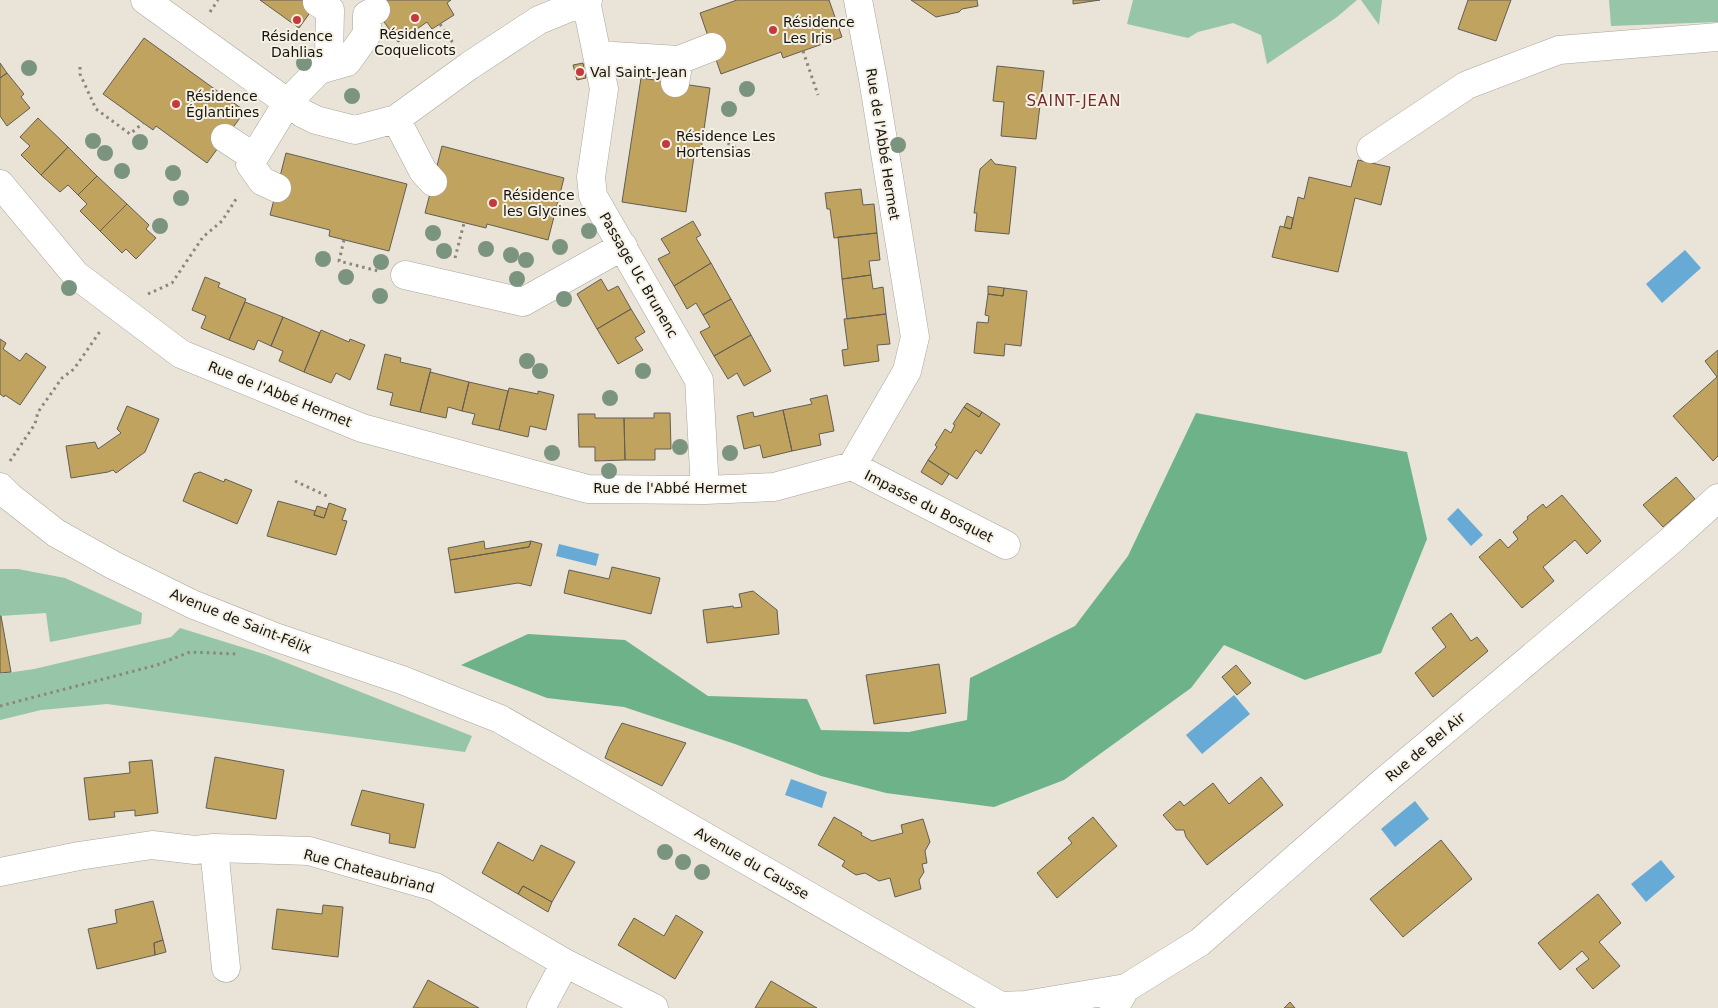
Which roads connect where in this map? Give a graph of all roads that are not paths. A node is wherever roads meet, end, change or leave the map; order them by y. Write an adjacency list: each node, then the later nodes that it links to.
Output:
1 (145, 0): 10 (street)
2 (587, 0): 8 (street, Passage Uc Brunenc); 11 (street)
3 (858, 0): 20 (street, Rue de l'Abbé Hermet)
4 (317, 2): 9 (street)
5 (376, 10): 9 (street)
6 (1718, 37): 13 (street)
7 (712, 47): 8 (street)
8 (597, 55): 18 (street, Passage Uc Brunenc)
9 (319, 70): 10 (street)
10 (287, 103): 11 (street); 14 (street)
11 (396, 119): 15 (street)
12 (225, 138): 14 (street)
13 (1371, 149)
14 (254, 157): 17 (street)
15 (433, 182)
16 (0, 184): 22 (street, Rue de l'Abbé Hermet)
17 (277, 188)
18 (622, 246): 19 (street); 22 (street, Passage Uc Brunenc)
19 (405, 275)
20 (852, 466): 22 (street, Rue de l'Abbé Hermet); 24 (street, Impasse du Bosquet)
21 (0, 487): 25 (street, Avenue de Saint-Félix)
22 (705, 490)
23 (1718, 498): 30 (street, Rue de Bel Air)
24 (1006, 546)
25 (500, 719): 31 (street, Avenue du Causse)
26 (214, 848): 27 (street, Rue Chateaubriand); 28 (street, Rue Chateaubriand); 29 (street)
27 (0, 872)
28 (565, 964): 32 (street); 33 (street, Rue Chateaubriand)
29 (226, 968)
30 (1120, 998): 31 (street, Rue de Bel Air)
31 (1002, 1007)
32 (541, 1008)
33 (654, 1008)

